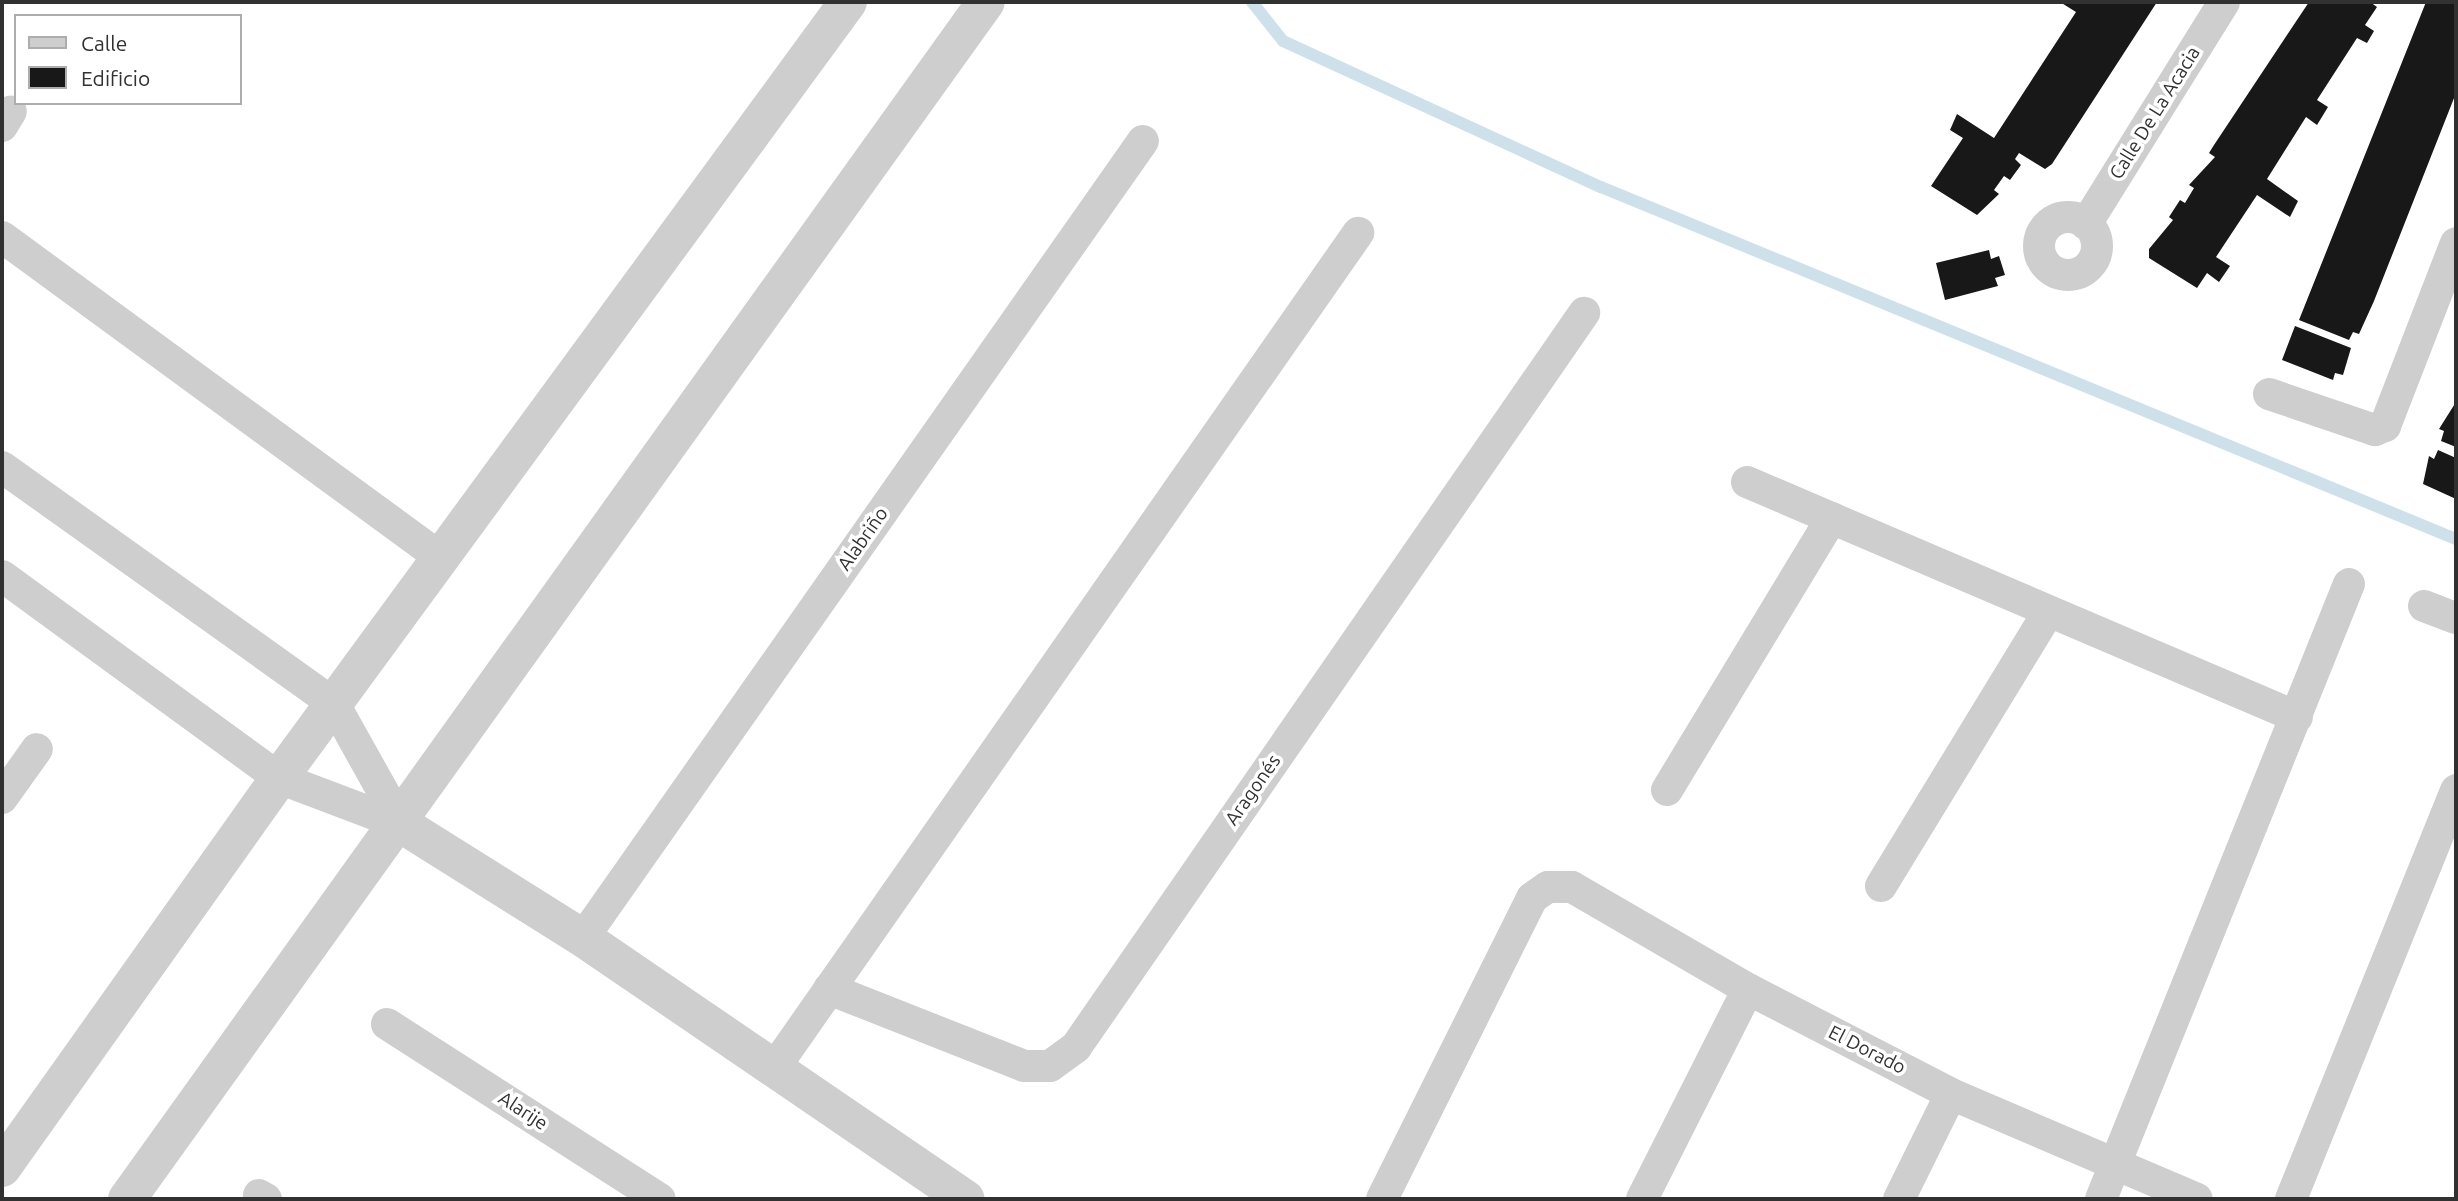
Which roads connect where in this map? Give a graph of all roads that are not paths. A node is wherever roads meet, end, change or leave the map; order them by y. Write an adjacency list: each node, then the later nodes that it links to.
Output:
1 (848, 2): 14 (street)
2 (986, 2): 27 (street)
3 (2224, 2): 5 (street, Calle De La Acacia)
4 (1143, 141): 29 (street, Alabriño)
5 (2086, 224)
6 (1358, 233): 30 (street)
7 (2, 237): 14 (street)
8 (2456, 243): 10 (street)
9 (1584, 313): 30 (street, Aragonés)
10 (2269, 394)
11 (2, 467): 20 (street)
12 (1747, 482): 13 (street)
13 (1832, 518): 18 (street); 24 (street)
14 (441, 558): 20 (street)
15 (2, 576): 23 (street)
16 (2349, 584): 21 (street)
17 (2424, 606): 19 (street)
18 (2048, 612): 21 (street); 28 (street)
19 (2456, 618)
20 (334, 704): 23 (street); 27 (street)
21 (2297, 717): 35 (street)
22 (37, 749): 26 (street)
23 (279, 778): 27 (street); 36 (street)
24 (1667, 790)
25 (2456, 790): 45 (street)
26 (2, 798)
27 (401, 824): 29 (street); 37 (street)
28 (1881, 886)
29 (583, 938): 33 (street)
30 (828, 989): 33 (street)
31 (1748, 989): 34 (street, El Dorado); 40 (street, El Dorado); 41 (street)
32 (387, 1024): 38 (street, Alarije)
33 (775, 1067): 39 (street)
34 (1951, 1094): 35 (street, El Dorado); 42 (street)
35 (2115, 1167): 43 (street); 44 (street, El Dorado)
36 (2, 1168)
37 (127, 1199)
38 (660, 1199)
39 (966, 1199)
40 (1382, 1199)
41 (1642, 1199)
42 (1899, 1199)
43 (2101, 1199)
44 (2197, 1199)
45 (2291, 1199)

